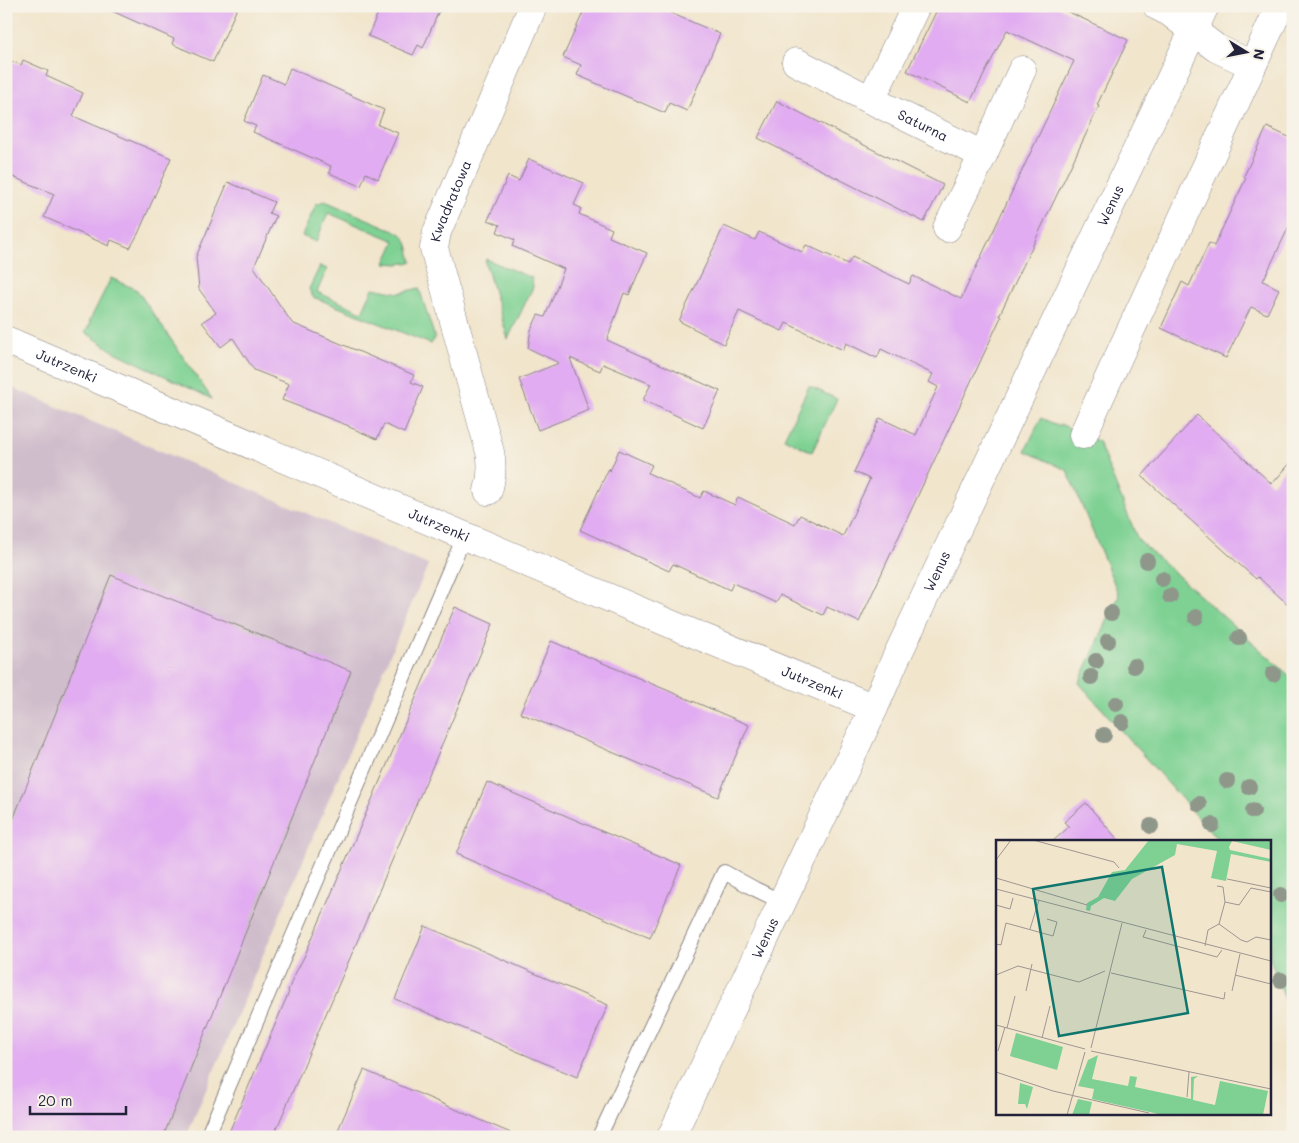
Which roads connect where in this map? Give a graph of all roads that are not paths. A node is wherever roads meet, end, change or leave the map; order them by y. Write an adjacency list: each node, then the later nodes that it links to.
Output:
1 (532, 6): 15 (street, Kwadratowa)
2 (916, 6): 10 (street)
3 (1157, 6): 6 (street)
4 (1205, 6): 6 (street, Wenus)
5 (1280, 6): 8 (street)
6 (1194, 31): 8 (street); 17 (street, Wenus)
7 (796, 62): 10 (street, Saturna)
8 (1252, 65): 14 (street)
9 (1022, 70): 11 (street)
10 (871, 100): 11 (street, Saturna)
11 (983, 155): 12 (street)
12 (947, 228)
13 (6, 340): 16 (street, Jutrzenki)
14 (1084, 435)
15 (488, 491)
16 (465, 536): 17 (street, Jutrzenki); 19 (lane)
17 (874, 708): 18 (street, Wenus)
18 (782, 902): 20 (lane); 21 (street, Wenus)
19 (207, 1137)
20 (599, 1137)
21 (671, 1137)

